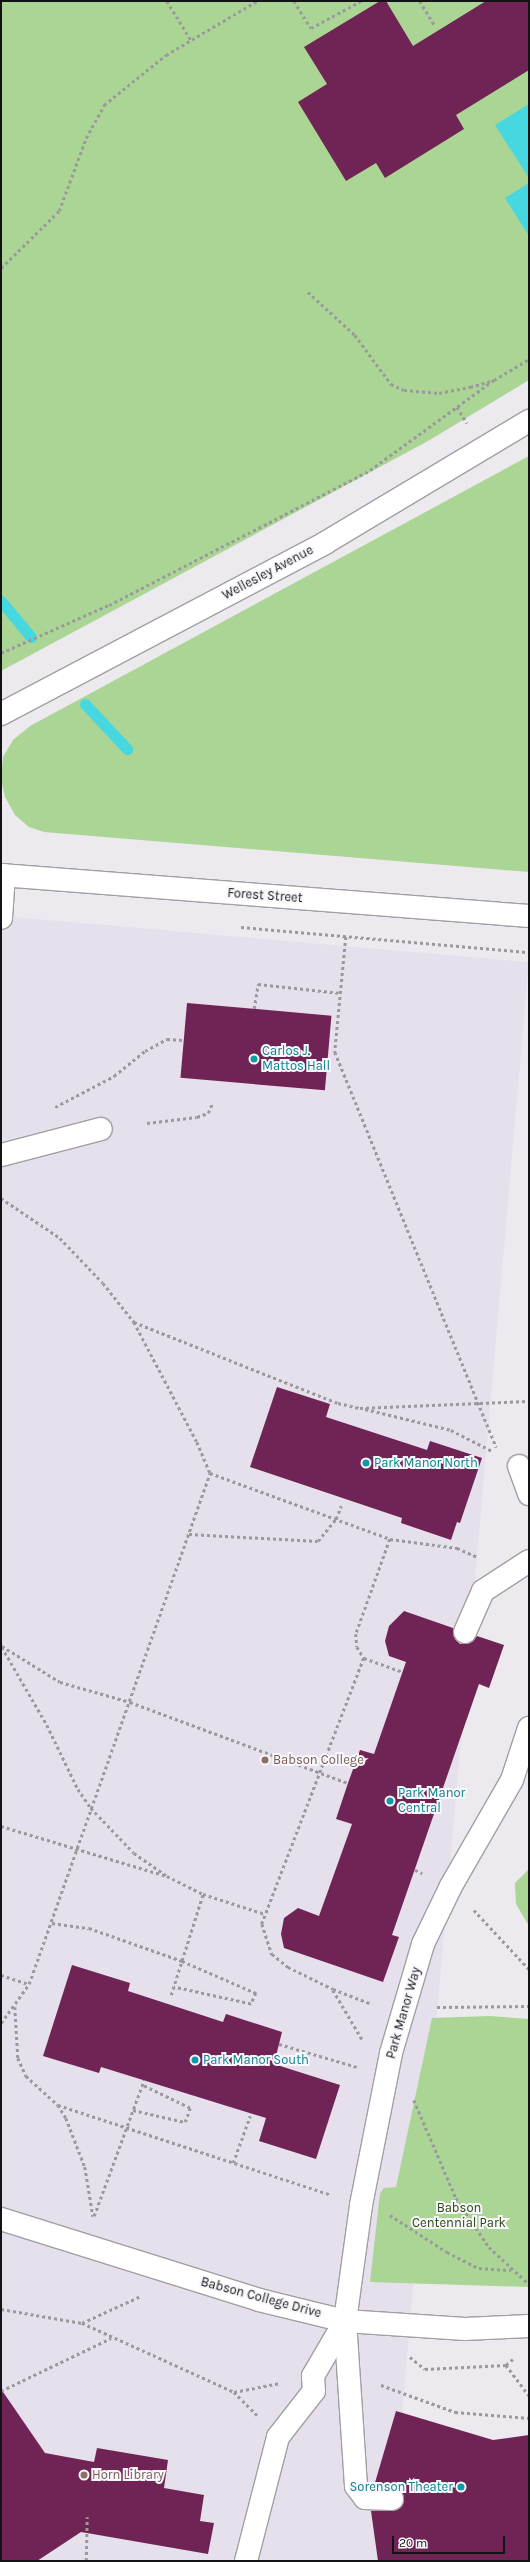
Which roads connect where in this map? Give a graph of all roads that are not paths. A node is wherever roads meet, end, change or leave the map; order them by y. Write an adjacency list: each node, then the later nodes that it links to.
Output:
1 (529, 421): 2 (street, Wellesley Avenue)
2 (1, 714)
3 (2, 875): 4 (street, Forest Street); 5 (street)
4 (529, 916)
5 (1, 918)
6 (101, 1129): 7 (street)
7 (1, 1155)
8 (518, 1466): 9 (street)
9 (529, 1494)
10 (529, 1561): 11 (street)
11 (465, 1632)
12 (529, 1728): 14 (street, Park Manor Way)
13 (1, 2218): 14 (street, Babson College Drive)
14 (345, 2320): 15 (street, Babson College Drive); 16 (street); 17 (street)
15 (529, 2326)
16 (392, 2499)
17 (246, 2561)

